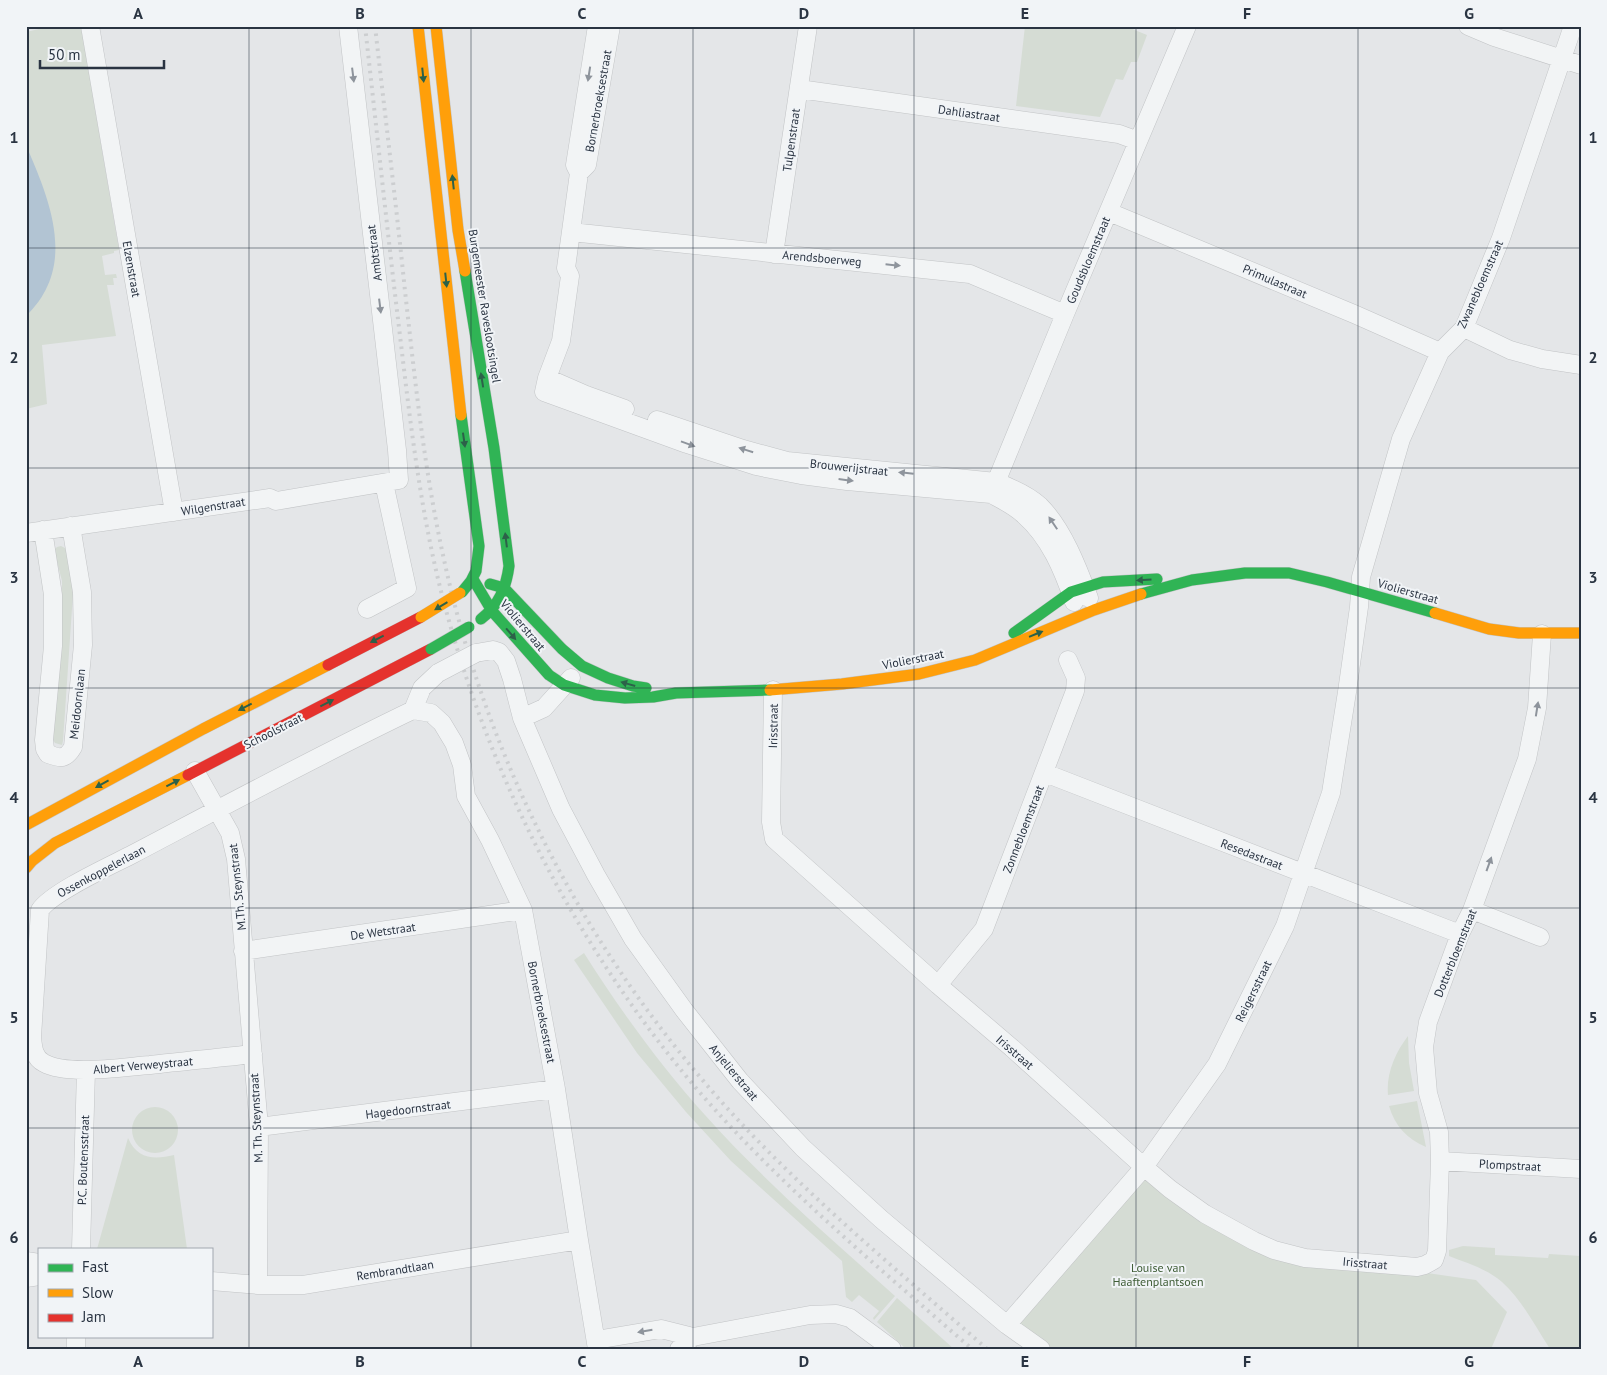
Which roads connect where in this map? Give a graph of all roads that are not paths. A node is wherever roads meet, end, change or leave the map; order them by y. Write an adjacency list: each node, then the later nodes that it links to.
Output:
1 (90, 26): 26 (street, Elzenstraat)
2 (348, 26): 24 (street, Ambtstraat, one-way to 24)
3 (418, 26): 30 (main road, one-way to 30)
4 (436, 26): 31 (main road, Burgemeester Raveslootsingel, one-way to 4)
5 (597, 26): 15 (street, Bornerbroeksestraat, one-way to 15)
6 (611, 26): 15 (street, Bornerbroeksestraat)
7 (808, 26): 13 (street, Tulpenstraat)
8 (1186, 26): 14 (street, Goudsbloemstraat)
9 (1468, 26): 11 (street)
10 (1572, 26): 11 (street, Zwanebloemstraat)
11 (1562, 59): 12 (street); 20 (street, Zwanebloemstraat)
12 (1581, 65)
13 (798, 89): 14 (street, Dahliastraat); 18 (street, Tulpenstraat)
14 (1138, 141): 16 (street, Goudsbloemstraat)
15 (579, 173): 17 (street, Bornerbroeksestraat)
16 (1109, 212): 19 (street, Goudsbloemstraat); 21 (street, Primulastraat)
17 (571, 232): 18 (street, Arendsboerweg); 23 (street, Bornerbroeksestraat)
18 (774, 254): 19 (street, Arendsboerweg, one-way to 19)
19 (1065, 314): 25 (street, Goudsbloemstraat)
20 (1464, 328): 21 (street, Zwanebloemstraat); 22 (street)
21 (1440, 352): 33 (street, Zwanebloemstraat)
22 (1581, 365)
23 (548, 378): 25 (street, Brouwerijstraat)
24 (391, 482): 26 (street, Wilgenstraat); 34 (street, Ambtstraat)
25 (994, 488): 32 (street, Brouwerijstraat)
26 (174, 512): 27 (street, Wilgenstraat)
27 (71, 526): 28 (street, Wilgenstraat); 28 (street, Meidoornlaan)
28 (35, 532)
29 (1228, 575): 32 (main road, Violierstraat, one-way to 32); 33 (main road, Violierstraat); 36 (main road, Violierstraat)
30 (473, 579): 31 (main road, Violierstraat); 35 (main road, Violierstraat); 50 (main road, one-way to 50, bridge)
31 (504, 588): 35 (main road, Schoolstraat); 41 (main road, Violierstraat)
32 (1078, 590): 36 (street, Brouwerijstraat); 39 (main road, Violierstraat)
33 (1360, 592): 38 (main road, Violierstraat); 54 (street, Reigersstraat)
34 (367, 609)
35 (492, 611): 42 (main road, Violierstraat, one-way to 42); 47 (main road, Schoolstraat, one-way to 35, bridge)
36 (1087, 613): 39 (main road, Violierstraat, one-way to 36)
37 (1581, 633): 38 (main road, Violierstraat)
38 (1542, 634): 56 (street, Dotterbloemstraat, one-way to 38)
39 (975, 660): 43 (main road, Violierstraat)
40 (1068, 660): 48 (street, Zonnebloemstraat)
41 (582, 666): 42 (street); 44 (main road, Violierstraat, one-way to 41)
42 (564, 685): 44 (main road, Violierstraat); 46 (street)
43 (773, 690): 44 (main road, Violierstraat); 60 (street, Irisstraat)
44 (676, 693)
45 (413, 710): 46 (street, Anjelierstraat, bridge); 49 (street); 55 (street, Bornerbroeksestraat)
46 (522, 718): 74 (street, Anjelierstraat)
47 (195, 771): 49 (street, M.Th. Steynstraat); 52 (main road, Schoolstraat, one-way to 47)
48 (1045, 773): 54 (street, Resedastraat); 60 (street, Zonnebloemstraat)
49 (217, 810): 59 (street, M.Th. Steynstraat); 62 (street, Ossenkoppelerlaan)
50 (26, 825)
51 (34, 841): 52 (main road)
52 (52, 845): 53 (main road, Schoolstraat)
53 (26, 868)
54 (1302, 874): 57 (street, Resedastraat); 67 (street, Reigersstraat)
55 (522, 910): 59 (street, De Wetstraat); 64 (street, Bornerbroeksestraat)
56 (1472, 910): 57 (street, Dotterbloemstraat); 58 (street)
57 (1460, 934): 66 (street, Dotterbloemstraat)
58 (1540, 937)
59 (243, 952): 61 (street, M. Th. Steynstraat)
60 (938, 986): 67 (street, Irisstraat)
61 (253, 1054): 63 (street, Albert Verweystraat); 65 (street, M. Th. Steynstraat)
62 (36, 1058): 63 (street, Albert Verweystraat)
63 (86, 1070): 70 (street, P.C. Boutensstraat)
64 (556, 1089): 65 (street, Hagedoornstraat); 69 (street, Bornerbroeksestraat)
65 (259, 1128): 73 (street, M. Th. Steynstraat)
66 (1440, 1161): 68 (street, Plompstraat); 71 (street, Dotterbloemstraat)
67 (1144, 1167): 71 (street, Irisstraat); 74 (street, Reigersstraat)
68 (1581, 1169)
69 (579, 1240): 73 (street, Rembrandtlaan); 76 (street, Bornerbroeksestraat)
70 (81, 1248)
71 (1416, 1267)
72 (212, 1281): 73 (street, Rembrandtlaan)
73 (258, 1285)
74 (1007, 1325): 79 (street, Anjelierstraat)
75 (693, 1337): 76 (street, one-way to 76); 77 (street); 78 (street)
76 (596, 1344)
77 (679, 1349)
78 (892, 1349)
79 (1041, 1349)

